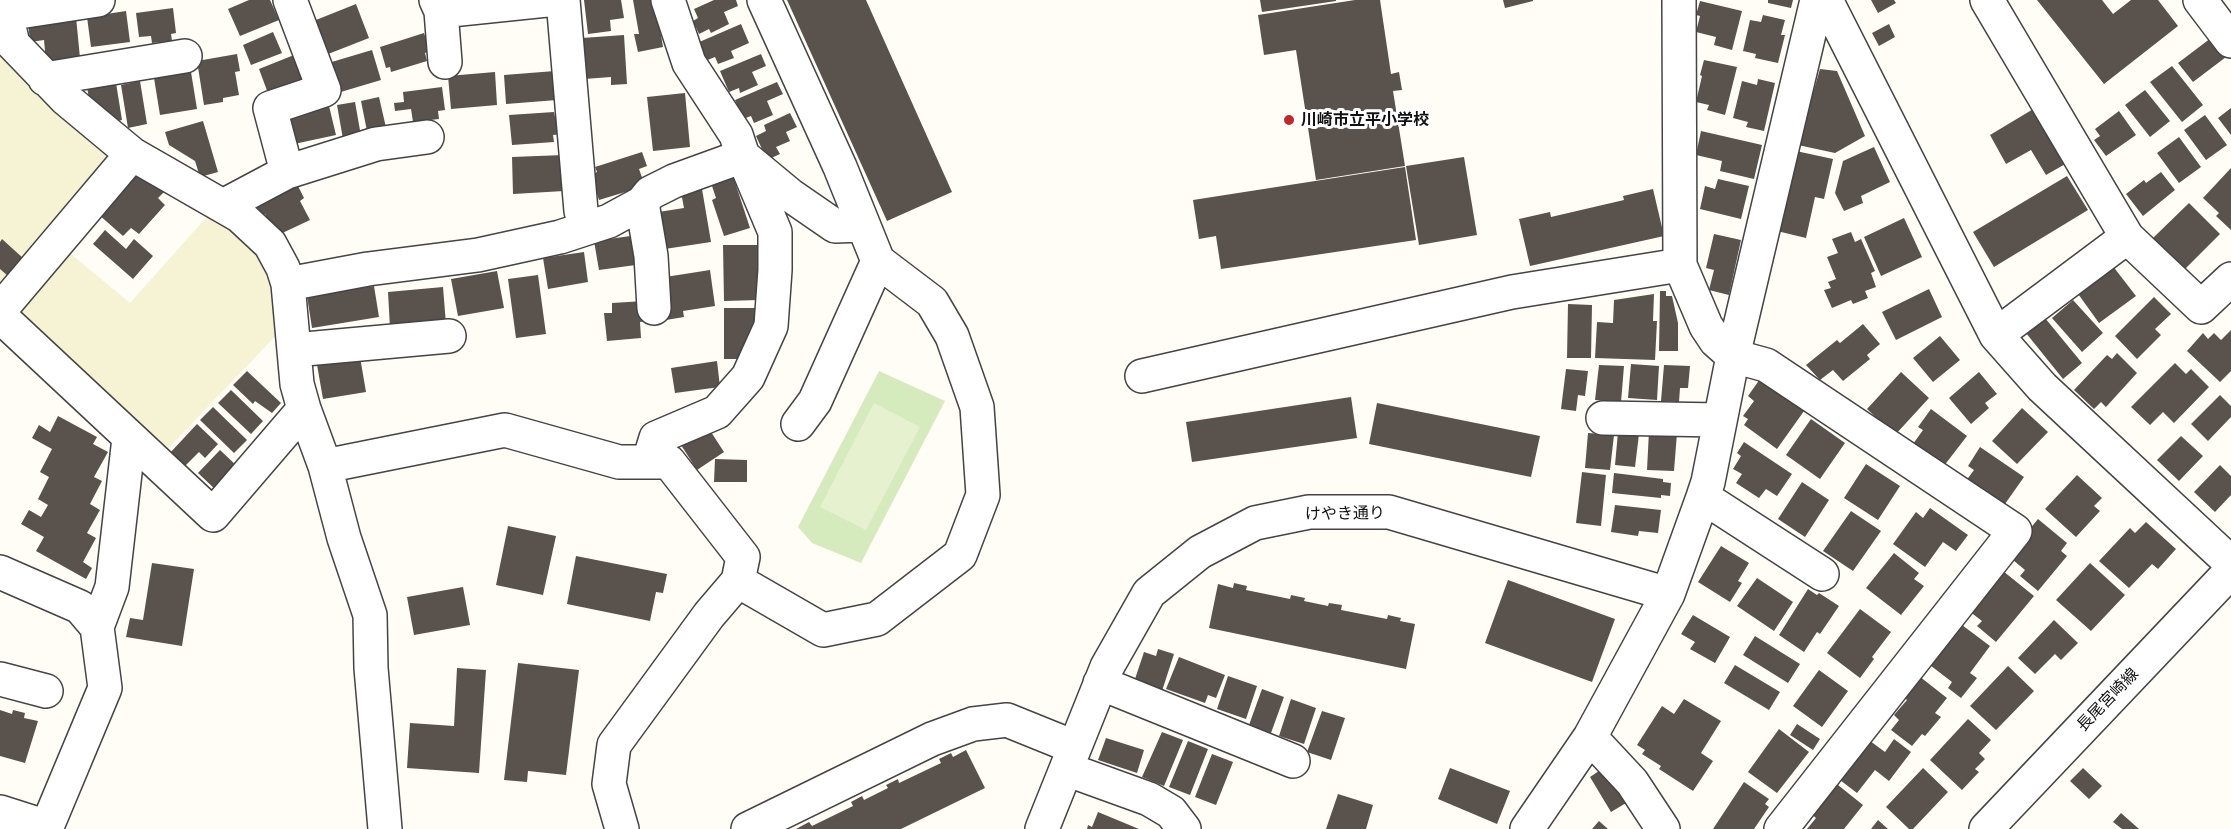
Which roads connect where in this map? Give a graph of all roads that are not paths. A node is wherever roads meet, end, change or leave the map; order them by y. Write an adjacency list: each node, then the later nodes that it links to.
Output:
1 (98, 0): 13 (street)
2 (290, 0): 21 (street)
3 (547, 0): 12 (street)
4 (563, 0): 24 (street)
5 (668, 0): 20 (street)
6 (764, 0): 25 (street)
7 (1678, 0): 28 (street)
8 (1817, 0): 37 (street)
9 (1826, 0): 34 (street)
10 (1987, 0): 26 (street)
11 (2200, 0): 14 (street)
12 (438, 5): 16 (street)
13 (4, 7): 17 (street)
14 (2231, 41)
15 (185, 56): 17 (street)
16 (445, 62)
17 (45, 79): 19 (street)
18 (427, 137): 21 (street)
19 (132, 154): 23 (street); 32 (street)
20 (743, 156): 22 (street); 25 (street); 44 (street)
21 (287, 172): 23 (street)
22 (642, 203): 30 (street); 31 (street)
23 (223, 206): 30 (street)
24 (581, 212)
25 (862, 225): 27 (street)
26 (2127, 237): 29 (street); 34 (street)
27 (878, 261): 42 (street); 51 (street)
28 (1680, 265): 37 (street); 38 (street)
29 (2231, 279)
30 (288, 284): 36 (street)
31 (654, 308)
32 (0, 310)
33 (0, 316): 43 (street)
34 (1996, 335): 47 (street)
35 (449, 336): 36 (street)
36 (294, 350): 39 (street)
37 (1733, 356): 41 (street); 69 (street)
38 (1142, 376)
39 (303, 409): 43 (street); 45 (street)
40 (1604, 418): 41 (street)
41 (1720, 420): 46 (street)
42 (798, 424)
43 (129, 438): 53 (street)
44 (649, 460): 45 (street); 51 (street)
45 (325, 466): 62 (street)
46 (1703, 497): 50 (street); 52 (street)
47 (2231, 563)
48 (2231, 571): 70 (street, 長尾宮崎線)
49 (0, 572): 53 (street)
50 (1822, 574)
51 (738, 581): 63 (street)
52 (1668, 594): 55 (street, けやき通り); 57 (street)
53 (97, 627): 61 (street)
54 (0, 679): 56 (street)
55 (1101, 683): 58 (street, けやき通り); 59 (street)
56 (45, 691)
57 (1590, 737): 67 (street); 68 (street)
58 (1063, 755): 64 (street); 65 (street, けやき通り); 66 (street)
59 (1293, 761)
60 (0, 813): 61 (street)
61 (46, 828)
62 (385, 829)
63 (622, 829)
64 (748, 829)
65 (1041, 829)
66 (1184, 829)
67 (1527, 829)
68 (1663, 829)
69 (1781, 829)
70 (1986, 829)

